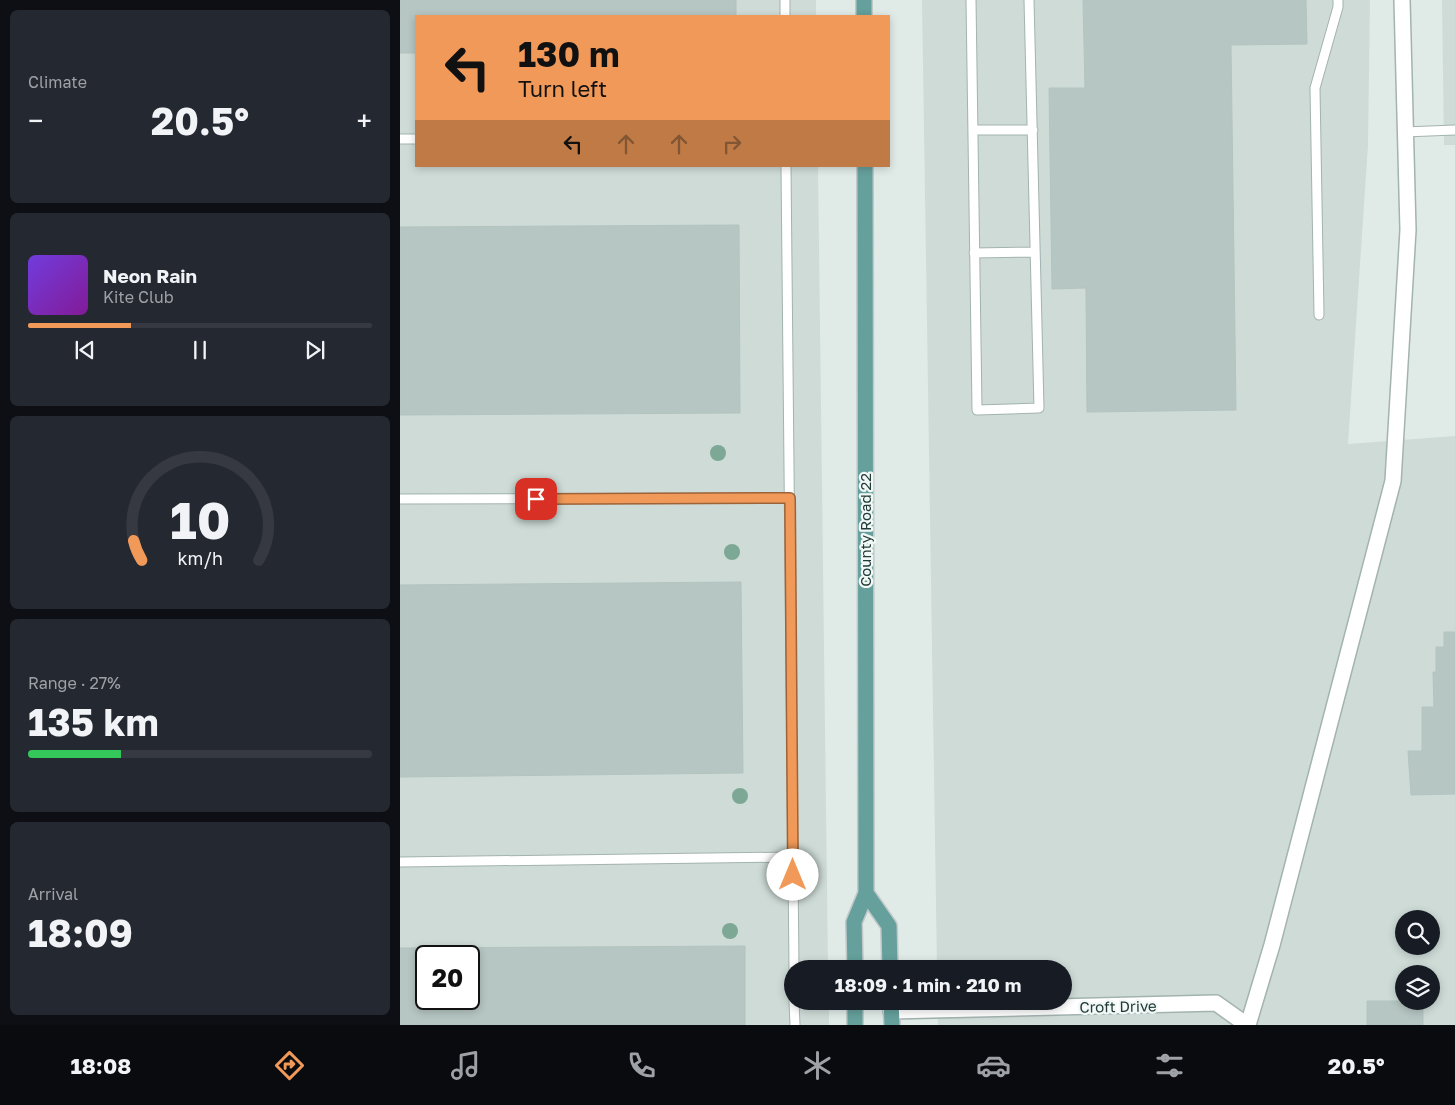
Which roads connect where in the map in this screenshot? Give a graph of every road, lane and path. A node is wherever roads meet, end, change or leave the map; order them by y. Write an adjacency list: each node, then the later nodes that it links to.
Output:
1 (784, 0): 7 (lane)
2 (864, 0): 8 (main road)
3 (971, 0): 9 (lane)
4 (1030, 0): 10 (lane)
5 (1338, 0): 19 (lane)
6 (1402, 0): 12 (street)
7 (785, 15)
8 (864, 15)
9 (973, 130): 10 (lane); 18 (lane)
10 (1033, 130): 17 (lane)
11 (1455, 130): 12 (lane)
12 (1404, 132): 33 (street)
13 (400, 139): 14 (lane)
14 (415, 139)
15 (786, 167): 20 (lane)
16 (865, 167): 24 (main road, County Road 22)
17 (1035, 252): 18 (lane); 18 (lane)
18 (974, 253)
19 (1318, 315)
20 (790, 498): 21 (lane); 22 (lane)
21 (400, 500)
22 (793, 857): 23 (lane); 25 (lane)
23 (400, 862)
24 (866, 893): 26 (main road, County Road 22); 27 (main road)
25 (794, 960)
26 (855, 960)
27 (890, 960)
28 (794, 1010): 31 (lane)
29 (855, 1010): 32 (main road)
30 (891, 1012): 33 (street, Croft Drive)
31 (795, 1025)
32 (855, 1025)
33 (1248, 1025)

